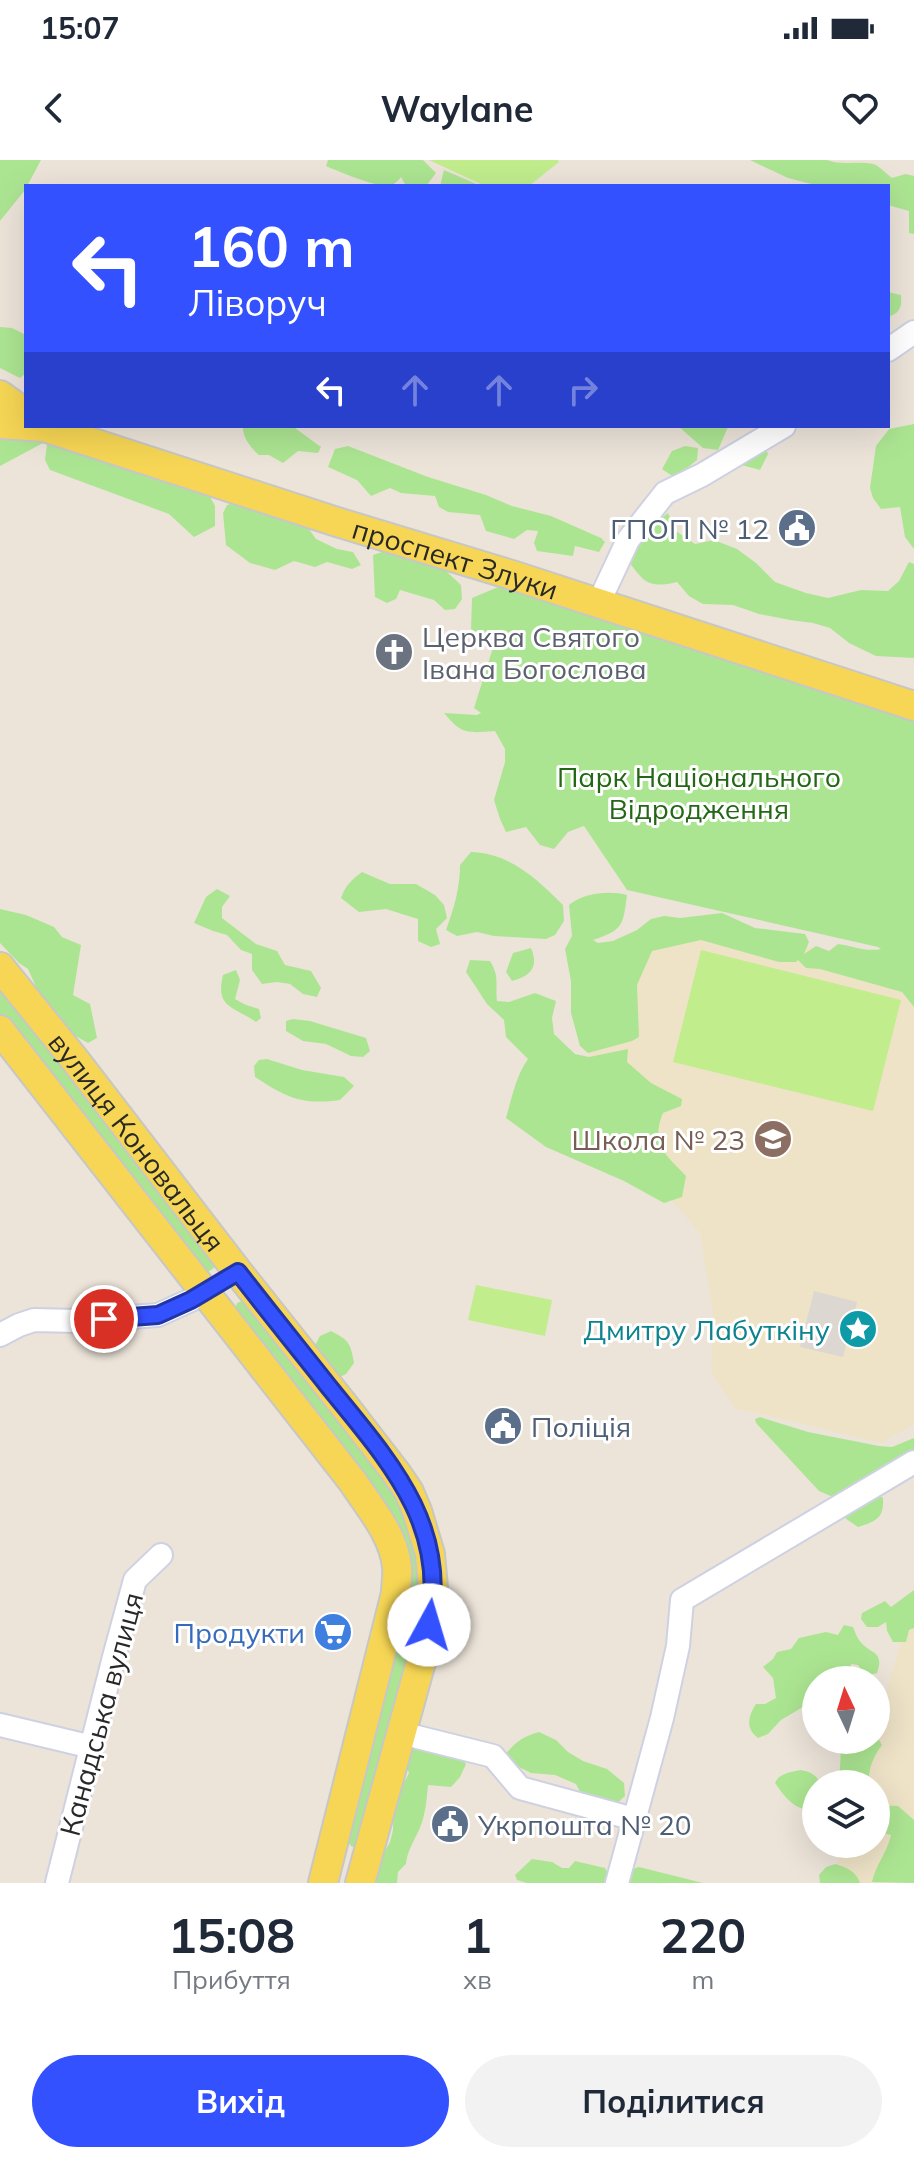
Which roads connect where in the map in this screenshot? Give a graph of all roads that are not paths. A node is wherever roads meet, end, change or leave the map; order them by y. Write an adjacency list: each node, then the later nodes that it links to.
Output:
1 (914, 332): 2 (street)
2 (890, 349)
3 (0, 395): 4 (main road)
4 (24, 413)
5 (0, 424): 6 (main road, проспект Злуки)
6 (24, 425)
7 (49, 428): 9 (main road, проспект Злуки)
8 (781, 428): 9 (street)
9 (598, 604): 10 (main road, проспект Злуки)
10 (914, 706)
11 (0, 967): 13 (main road, вулиця Коновальця)
12 (0, 1030): 14 (main road, вулиця Коновальця)
13 (238, 1272): 14 (main road); 19 (main road, вулиця Коновальця)
14 (205, 1291): 15 (street); 23 (main road, вулиця Коновальця)
15 (0, 1335)
16 (914, 1462): 21 (street)
17 (161, 1555): 20 (street, Канадська вулиця)
18 (0, 1725): 20 (street)
19 (401, 1733): 21 (street); 24 (main road, вулиця Коновальця)
20 (92, 1747): 22 (street, Канадська вулиця)
21 (634, 1819): 25 (street)
22 (57, 1883)
23 (323, 1883)
24 (360, 1883)
25 (617, 1883)

